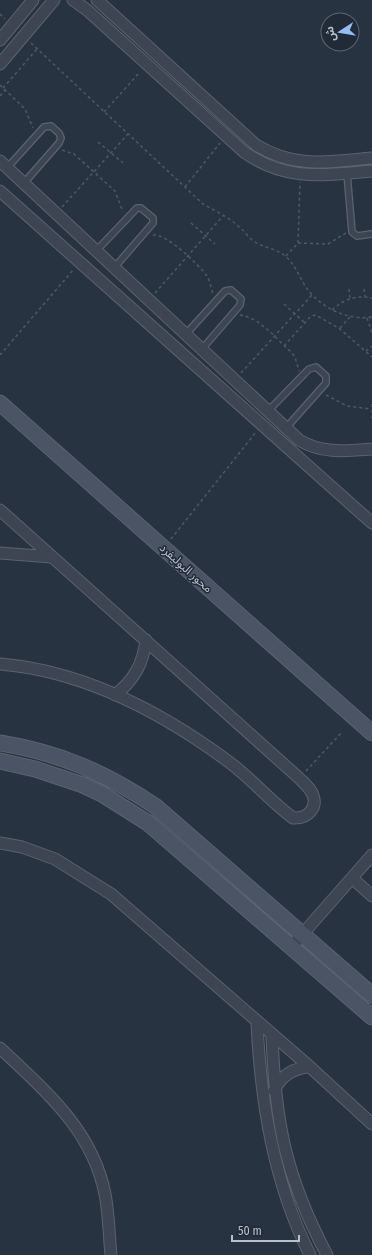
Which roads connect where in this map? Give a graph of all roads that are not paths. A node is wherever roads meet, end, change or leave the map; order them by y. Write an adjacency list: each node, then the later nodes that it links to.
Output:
1 (33, 0): 6 (street)
2 (54, 0): 7 (street)
3 (72, 0): 5 (street)
4 (97, 0): 5 (street); 8 (street)
5 (87, 10): 11 (street)
6 (0, 40)
7 (0, 64)
8 (372, 158)
9 (4, 165): 12 (street); 12 (lane)
10 (372, 171): 11 (street)
11 (347, 173): 14 (lane)
12 (24, 183): 15 (street)
13 (0, 191): 24 (street)
14 (372, 234)
15 (96, 251): 16 (street); 16 (lane)
16 (114, 268): 17 (street)
17 (186, 334): 18 (street); 18 (lane)
18 (202, 349): 20 (street)
19 (0, 403): 30 (street, محور البوليفرد)
20 (268, 411): 21 (street); 21 (lane)
21 (286, 428): 22 (street)
22 (372, 449)
23 (0, 510): 26 (street)
24 (372, 523)
25 (0, 553): 26 (street)
26 (51, 557): 27 (street)
27 (146, 640): 29 (street); 29 (street)
28 (0, 664): 29 (street)
29 (115, 695)
30 (372, 733)
31 (0, 743): 37 (street)
32 (0, 761): 38 (street)
33 (0, 843): 41 (street)
34 (372, 855): 35 (street)
35 (352, 878): 36 (street); 37 (street)
36 (371, 892)
37 (302, 934): 38 (street); 39 (street)
38 (292, 946): 40 (street)
39 (372, 995)
40 (372, 1017)
41 (257, 1024): 42 (street); 48 (street)
42 (272, 1036): 44 (street); 45 (street)
43 (0, 1048): 47 (street)
44 (310, 1067): 45 (street); 46 (street)
45 (274, 1090): 49 (street)
46 (372, 1124)
47 (111, 1255)
48 (310, 1255)
49 (327, 1255)

